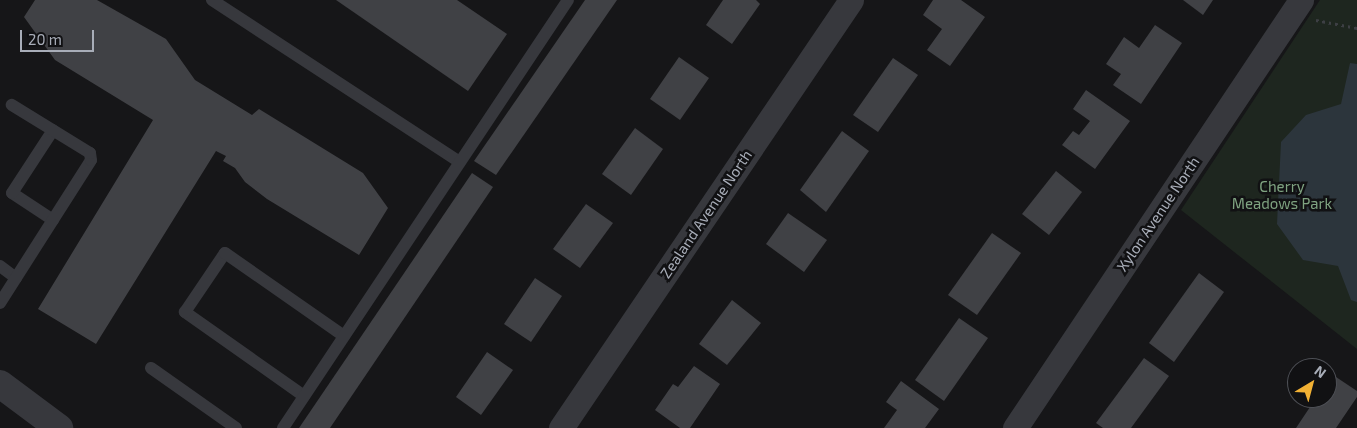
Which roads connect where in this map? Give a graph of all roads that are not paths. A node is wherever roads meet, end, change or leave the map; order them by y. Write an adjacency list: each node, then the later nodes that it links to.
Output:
1 (212, 0): 7 (lane)
2 (568, 0): 7 (lane)
3 (851, 0): 19 (street, Zealand Avenue North)
4 (1296, 7): 20 (street, Xylon Avenue North)
5 (12, 105): 6 (lane)
6 (53, 130): 8 (lane); 8 (lane)
7 (460, 162): 12 (lane)
8 (53, 220): 10 (lane)
9 (0, 266): 10 (lane)
10 (16, 278): 11 (lane)
11 (0, 303)
12 (344, 336): 15 (lane); 15 (lane)
13 (151, 368): 17 (lane)
14 (0, 384): 16 (street)
15 (304, 396): 18 (lane)
16 (60, 428)
17 (236, 428)
18 (283, 428)
19 (561, 428)
20 (1015, 428)

